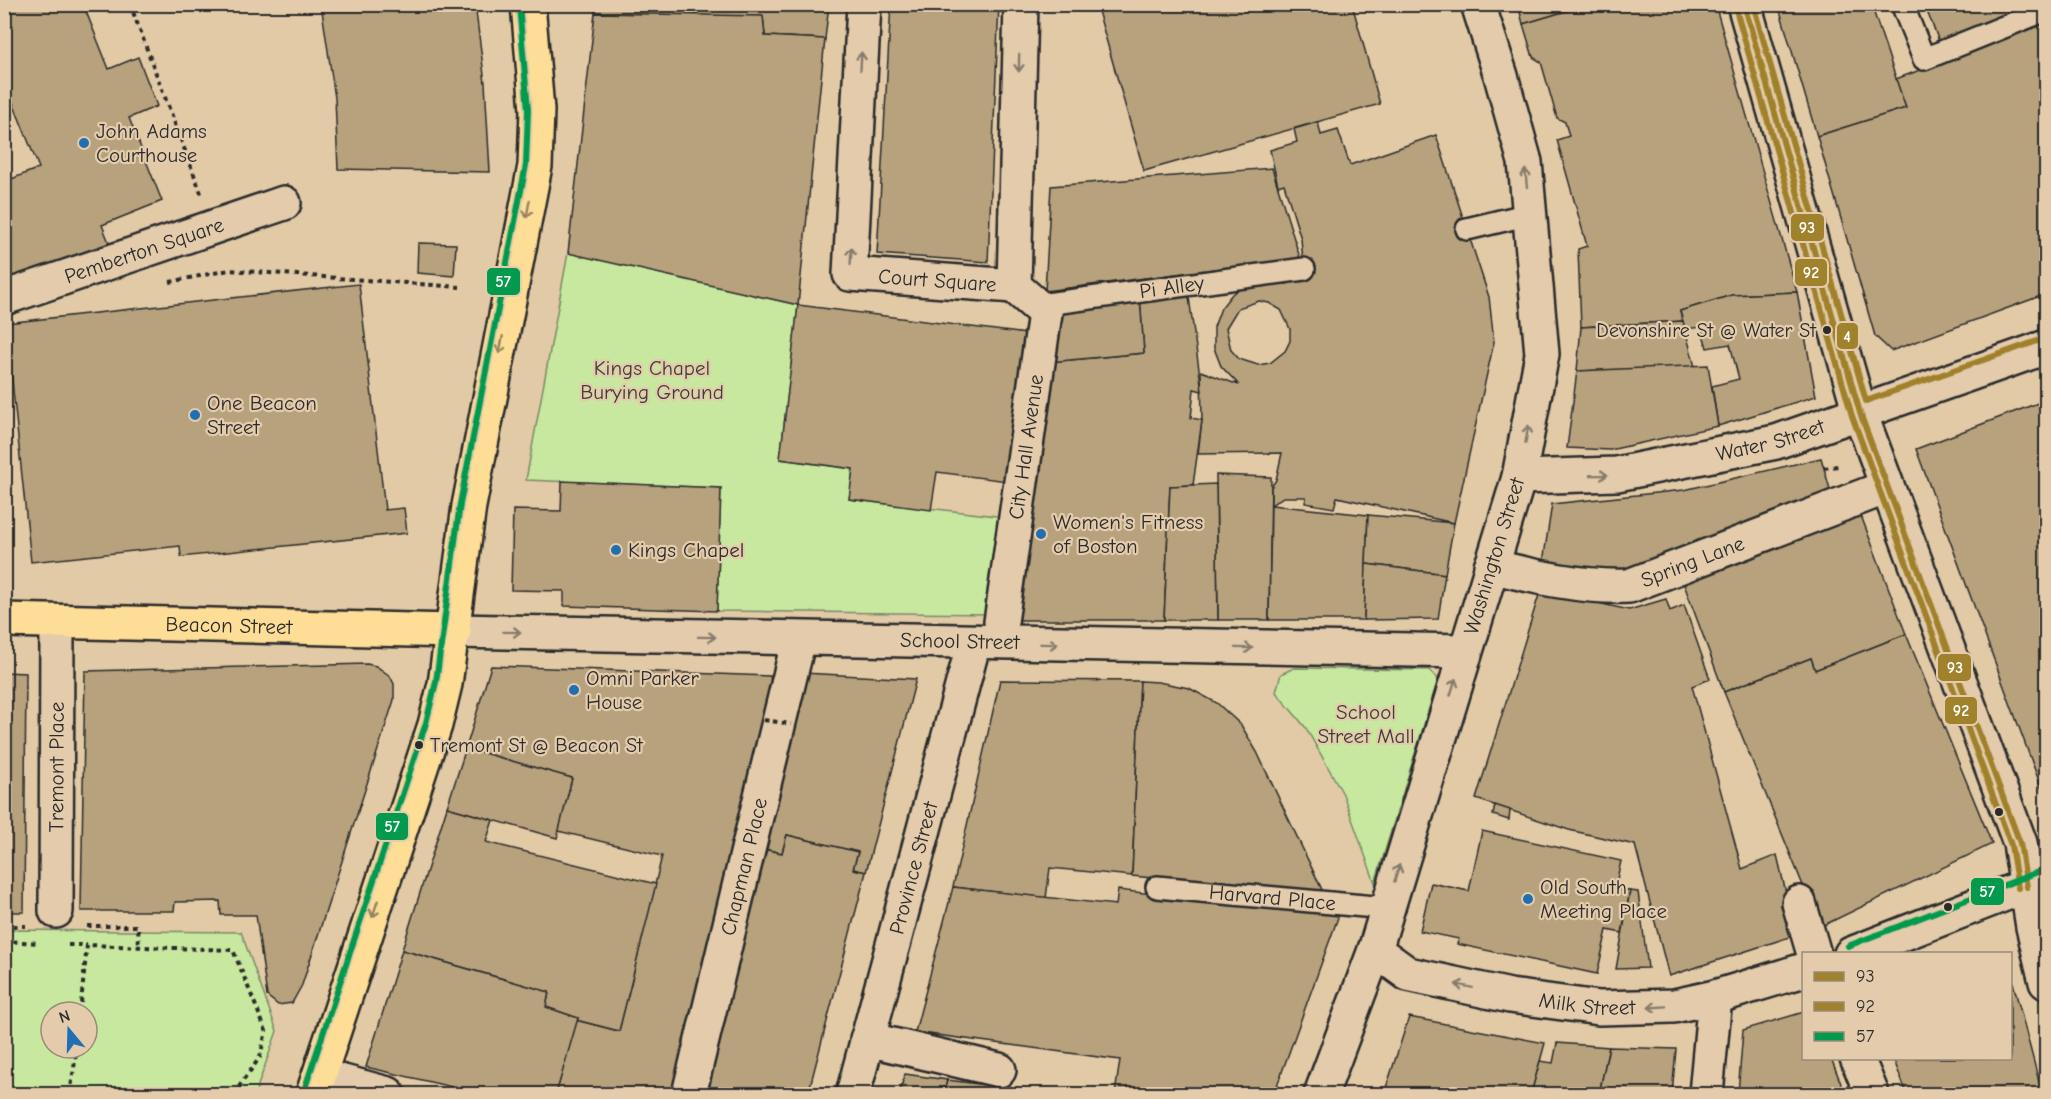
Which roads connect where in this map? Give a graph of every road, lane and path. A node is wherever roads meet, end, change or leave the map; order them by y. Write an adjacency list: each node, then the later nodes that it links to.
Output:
1 (130, 4): 11 (path)
2 (528, 4): 27 (main road, one-way to 27)
3 (864, 4): 17 (main road, Court Square, one-way to 3)
4 (1021, 4): 17 (main road, Court Square, one-way to 17)
5 (1478, 4): 10 (main road, Washington Street, one-way to 5)
6 (1744, 4): 20 (main road)
7 (1902, 4): 8 (lane)
8 (2046, 10)
9 (284, 203): 11 (main road, Pemberton Square)
10 (1530, 214): 12 (lane); 21 (main road, Washington Street, one-way to 10)
11 (214, 226): 14 (path); 18 (main road, Pemberton Square)
12 (1467, 229)
13 (1304, 269): 17 (lane, Pi Alley)
14 (230, 270): 15 (path); 16 (path)
15 (162, 283)
16 (460, 287)
17 (1026, 296): 26 (main road, City Hall Avenue)
18 (4, 298)
19 (2046, 347): 20 (main road, Water Street)
20 (1860, 412): 21 (main road, Water Street, one-way to 20); 22 (main road)
21 (1520, 477): 23 (main road, Washington Street)
22 (1887, 487): 23 (main road, Spring Lane); 33 (main road)
23 (1491, 567): 30 (main road, Washington Street)
24 (4, 620): 25 (main road, Beacon Street)
25 (57, 622): 27 (main road, Beacon Street); 37 (main road, Tremont Place)
26 (1001, 622)
27 (454, 631): 28 (main road, School Street, one-way to 28); 49 (main road, one-way to 49)
28 (799, 639): 29 (main road, School Street); 53 (main road, Chapman Place)
29 (974, 642): 30 (main road, School Street, one-way to 30); 45 (main road, Province Street)
30 (1464, 651): 36 (main road, Washington Street, one-way to 30)
31 (764, 720): 32 (path, bridge)
32 (791, 724)
33 (2037, 882): 40 (main road); 42 (main road)
34 (1157, 887): 36 (lane, Harvard Place)
35 (1799, 903): 39 (main road)
36 (1386, 908): 38 (main road, Washington Street)
37 (56, 911)
38 (1375, 950): 43 (main road, Milk Street, one-way to 38); 55 (main road, Washington Street)
39 (1813, 952)
40 (1856, 952)
41 (1802, 970): 43 (main road, Milk Street)
42 (2046, 982)
43 (1715, 997): 56 (main road)
44 (81, 1000): 51 (path)
45 (867, 1038): 48 (main road); 54 (main road, Province Street)
46 (75, 1060): 50 (path)
47 (1857, 1060): 57 (main road)
48 (999, 1070)
49 (317, 1085): 52 (main road)
50 (70, 1095)
51 (234, 1095)
52 (388, 1095)
53 (689, 1095)
54 (853, 1095)
55 (1321, 1095)
56 (1706, 1095)
57 (1872, 1095)

